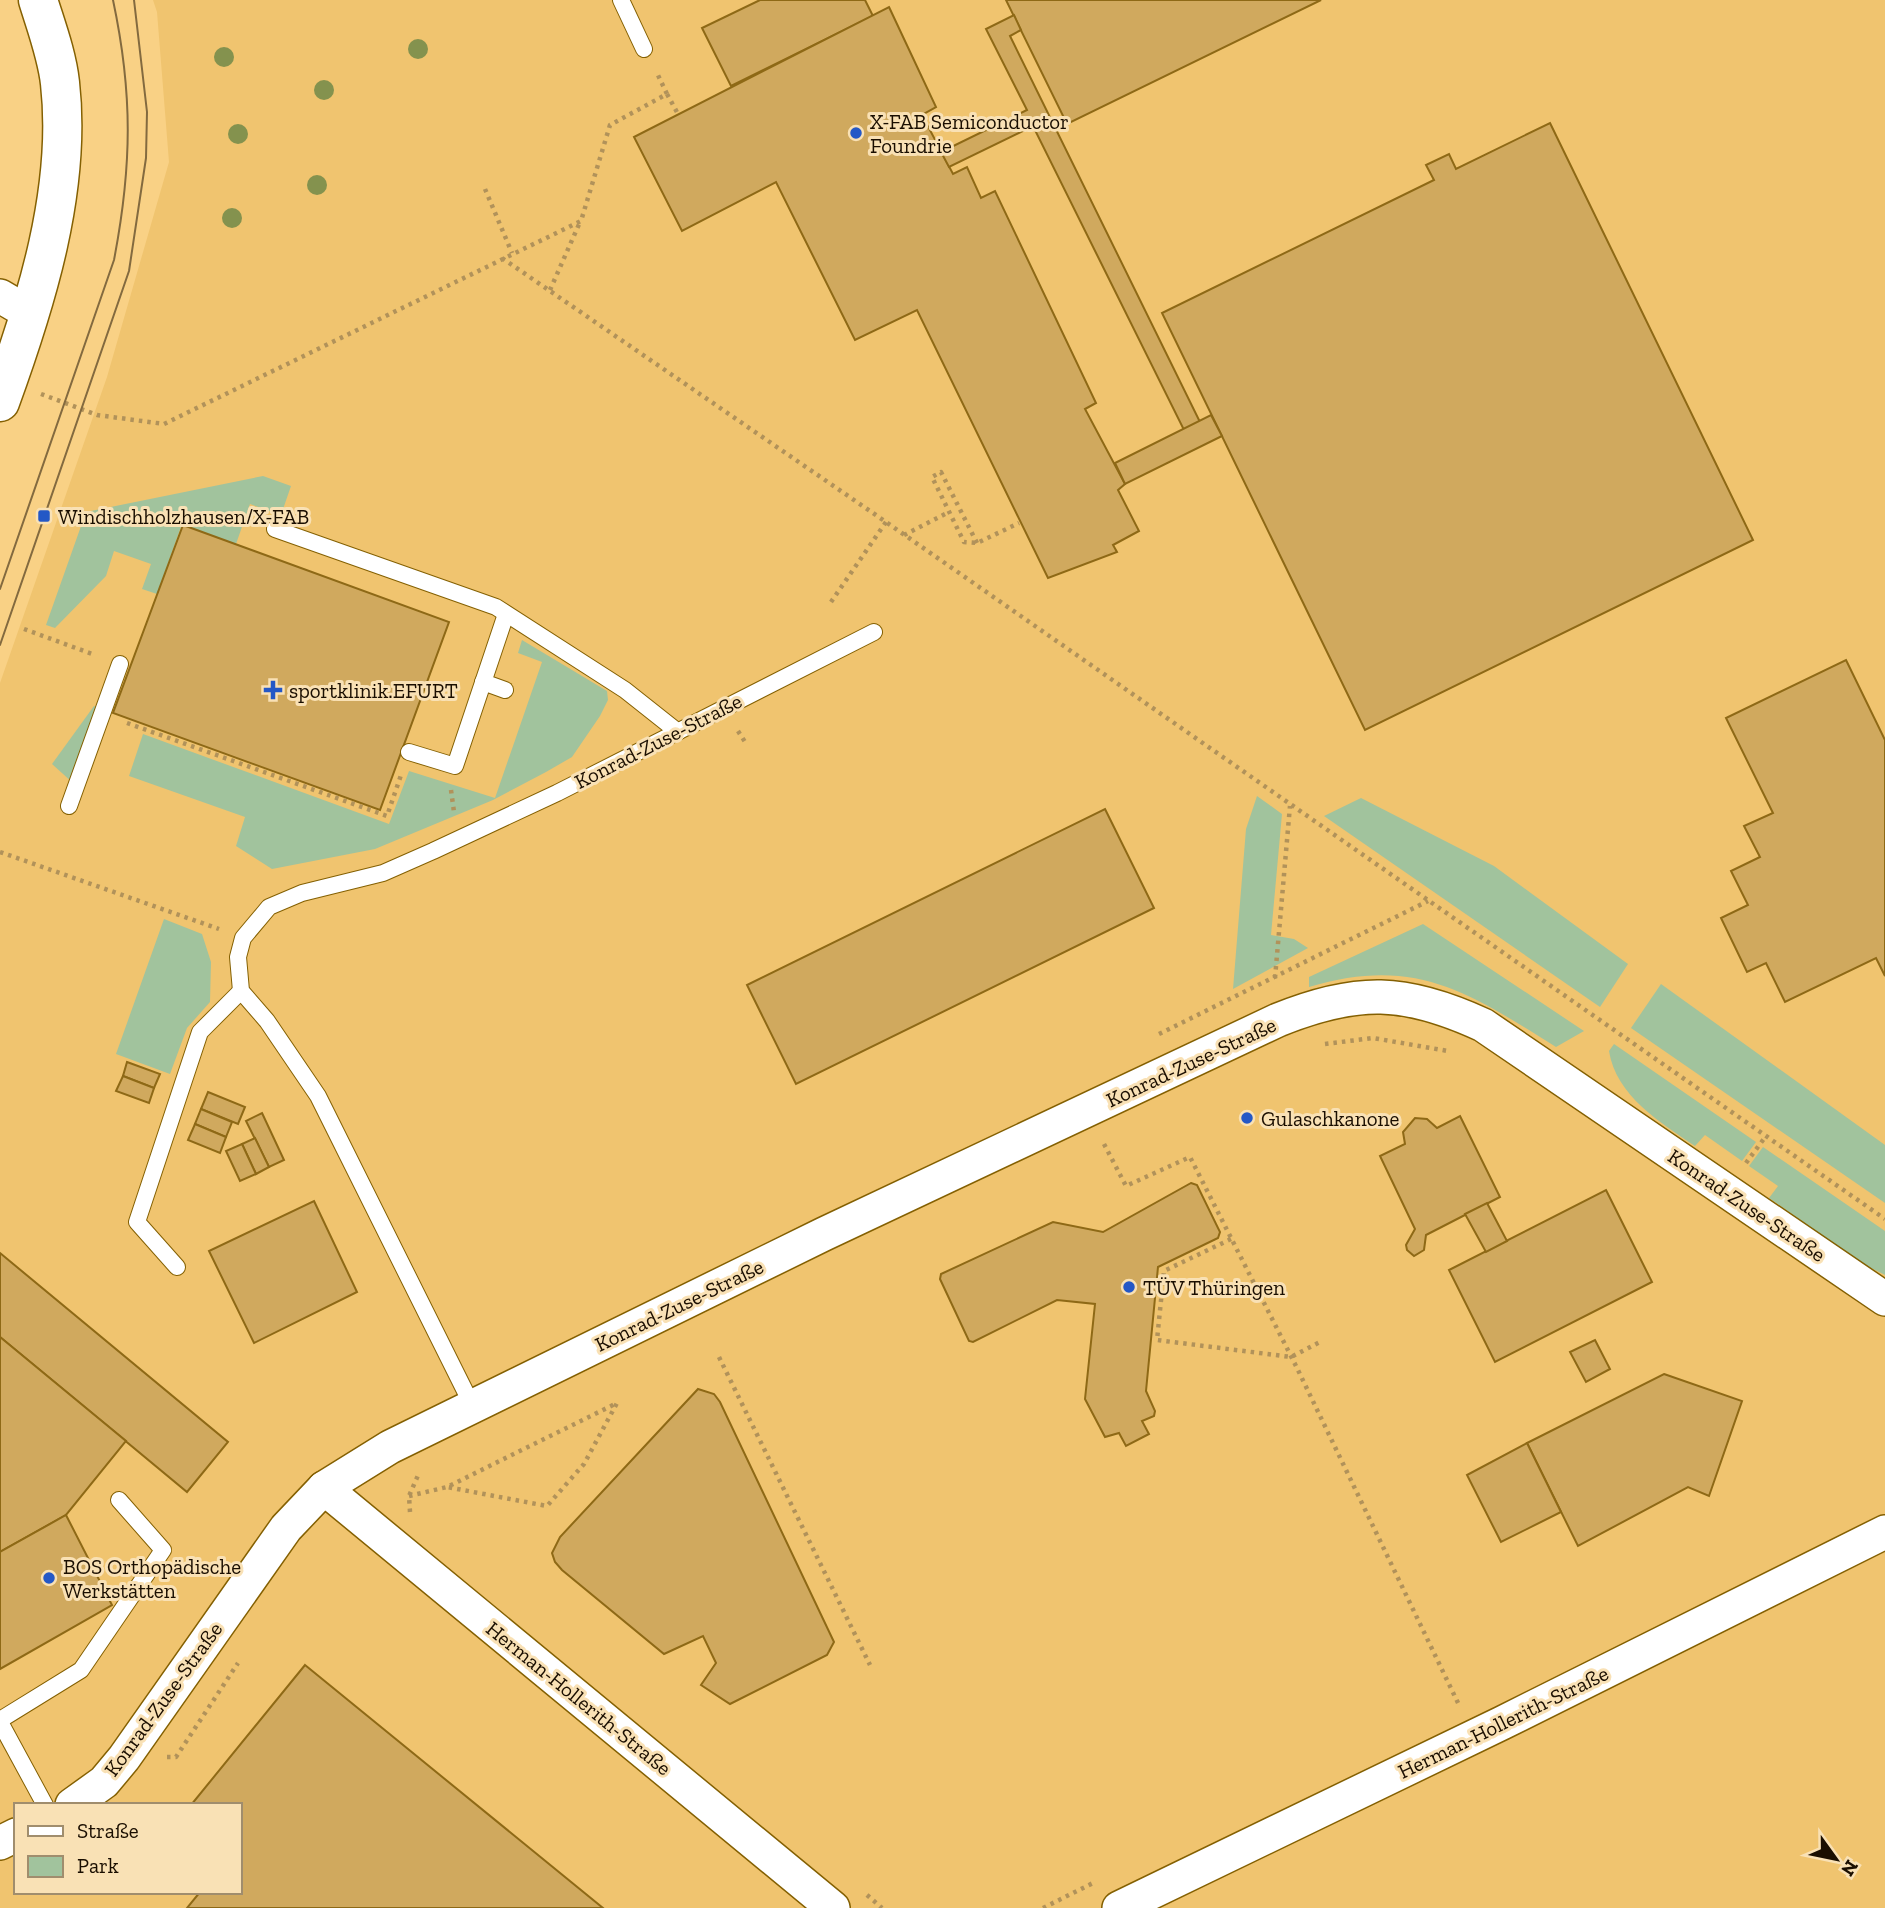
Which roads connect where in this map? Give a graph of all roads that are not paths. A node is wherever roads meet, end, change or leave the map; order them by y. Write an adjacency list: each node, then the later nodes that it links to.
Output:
1 (38, 0): 4 (main road)
2 (621, 0): 3 (lane)
3 (645, 49)
4 (14, 305): 5 (main road)
5 (4, 392)
6 (275, 529): 7 (lane)
7 (506, 614): 10 (lane); 12 (lane)
8 (874, 632): 12 (lane, Konrad-Zuse-Straße)
9 (120, 664): 14 (lane)
10 (483, 682): 11 (lane); 13 (lane)
11 (505, 690)
12 (678, 732): 15 (lane, Konrad-Zuse-Straße)
13 (409, 752)
14 (69, 806)
15 (242, 992): 16 (lane); 18 (lane)
16 (177, 1267)
17 (1885, 1299): 18 (street, Konrad-Zuse-Straße)
18 (485, 1401): 19 (street, Konrad-Zuse-Straße)
19 (324, 1488): 24 (street, Konrad-Zuse-Straße); 25 (street, Herman-Hollerith-Straße)
20 (119, 1500): 22 (lane)
21 (1885, 1532): 26 (street, Herman-Hollerith-Straße)
22 (0, 1721): 23 (lane)
23 (45, 1803)
24 (75, 1803)
25 (833, 1908)
26 (1119, 1908)

